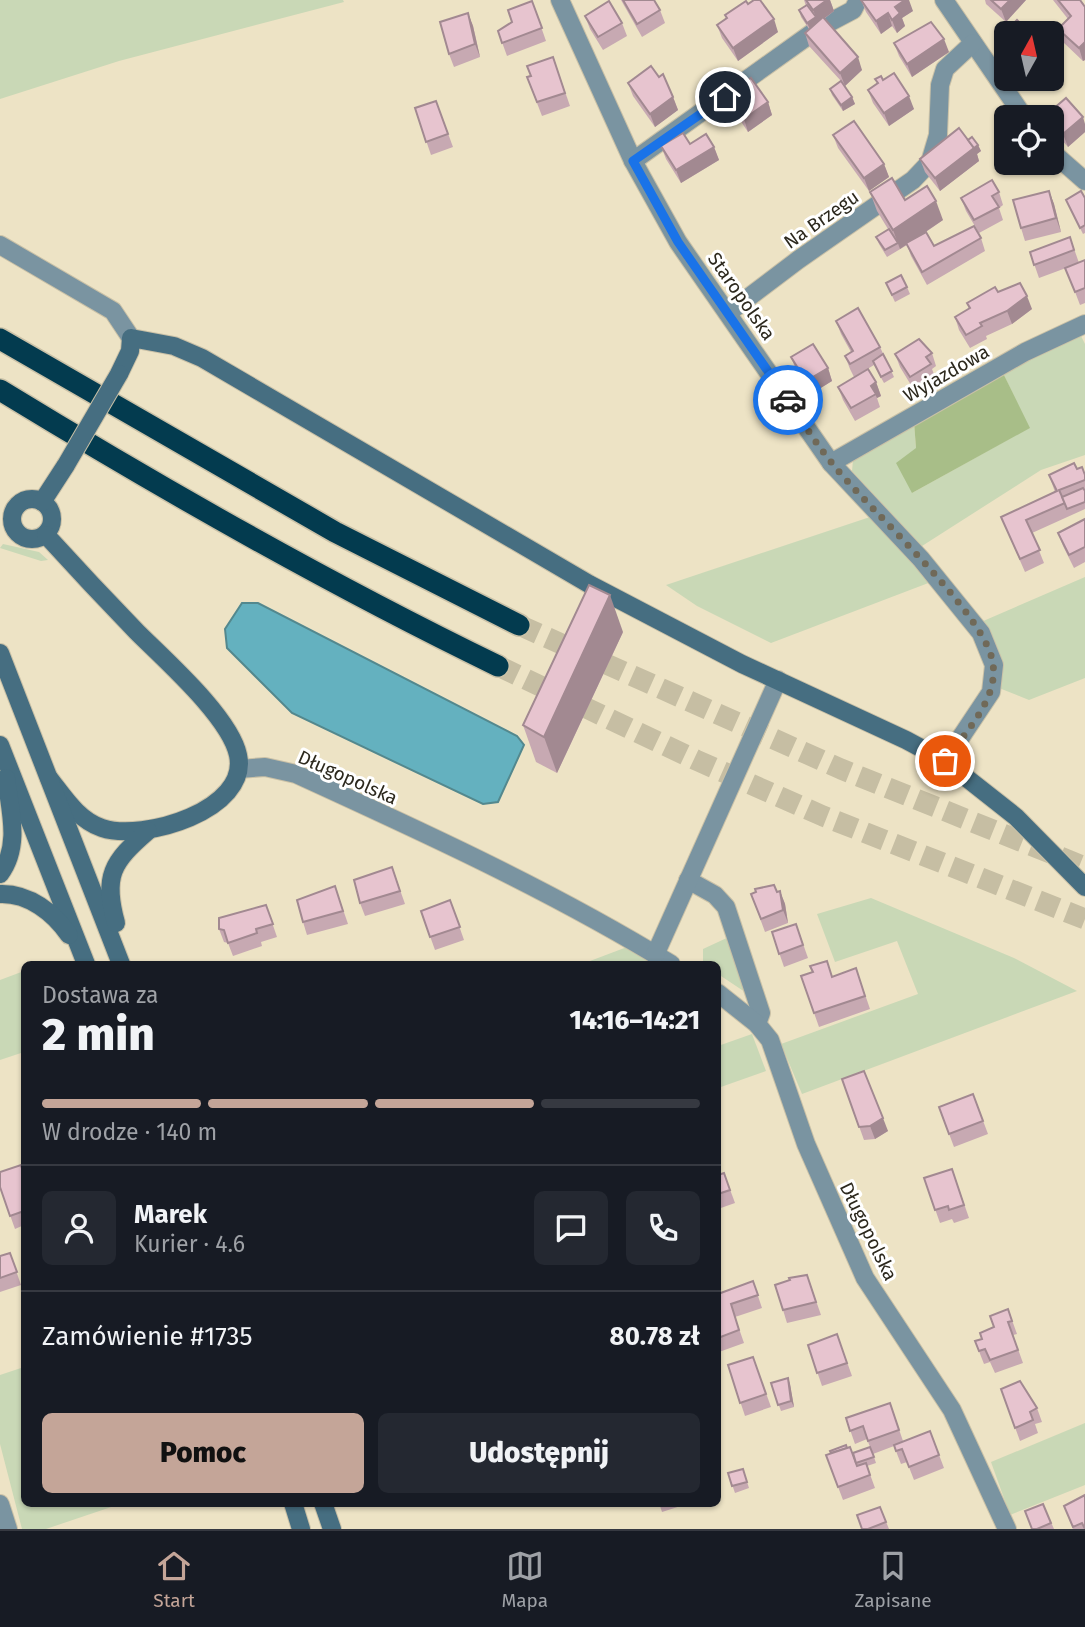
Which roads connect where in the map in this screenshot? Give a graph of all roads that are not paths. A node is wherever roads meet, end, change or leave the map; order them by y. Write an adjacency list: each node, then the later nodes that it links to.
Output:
1 (560, 0): 6 (street, Staropolska)
2 (858, 0): 6 (street)
3 (944, 0): 4 (street)
4 (973, 43): 5 (street); 10 (street, Na Brzegu)
5 (1016, 105)
6 (633, 161): 10 (street, Staropolska)
7 (1064, 163): 8 (street)
8 (1085, 181)
9 (0, 244): 12 (street)
10 (729, 313): 15 (street, Staropolska)
11 (1085, 324): 15 (street, Wyjazdowa)
12 (131, 338): 16 (street, bridge); 22 (street)
13 (0, 339): 19 (highway)
14 (0, 393): 21 (highway)
15 (831, 463): 24 (street, Staropolska)
16 (42, 502): 17 (street); 18 (street)
17 (6, 528): 18 (street)
18 (46, 535): 25 (street)
19 (519, 625)
20 (0, 653): 26 (street)
21 (498, 666)
22 (778, 680): 24 (street); 29 (street)
23 (2, 749): 28 (street); 33 (street)
24 (945, 761): 30 (street)
25 (239, 769): 27 (street); 32 (street, Długopolska)
26 (49, 778): 27 (street); 34 (street)
27 (148, 831): 35 (street)
28 (0, 874)
29 (688, 880): 32 (street); 38 (street)
30 (1085, 887)
31 (0, 894): 33 (street)
32 (655, 955): 36 (street, Długopolska)
33 (84, 959)
34 (122, 961)
35 (122, 961)
36 (666, 961)
37 (721, 995): 38 (street, Długopolska)
38 (757, 1024): 45 (street, Długopolska)
39 (0, 1504): 42 (street)
40 (294, 1507): 43 (street)
41 (324, 1507): 44 (street)
42 (8, 1529)
43 (301, 1529)
44 (332, 1529)
45 (1007, 1529)

